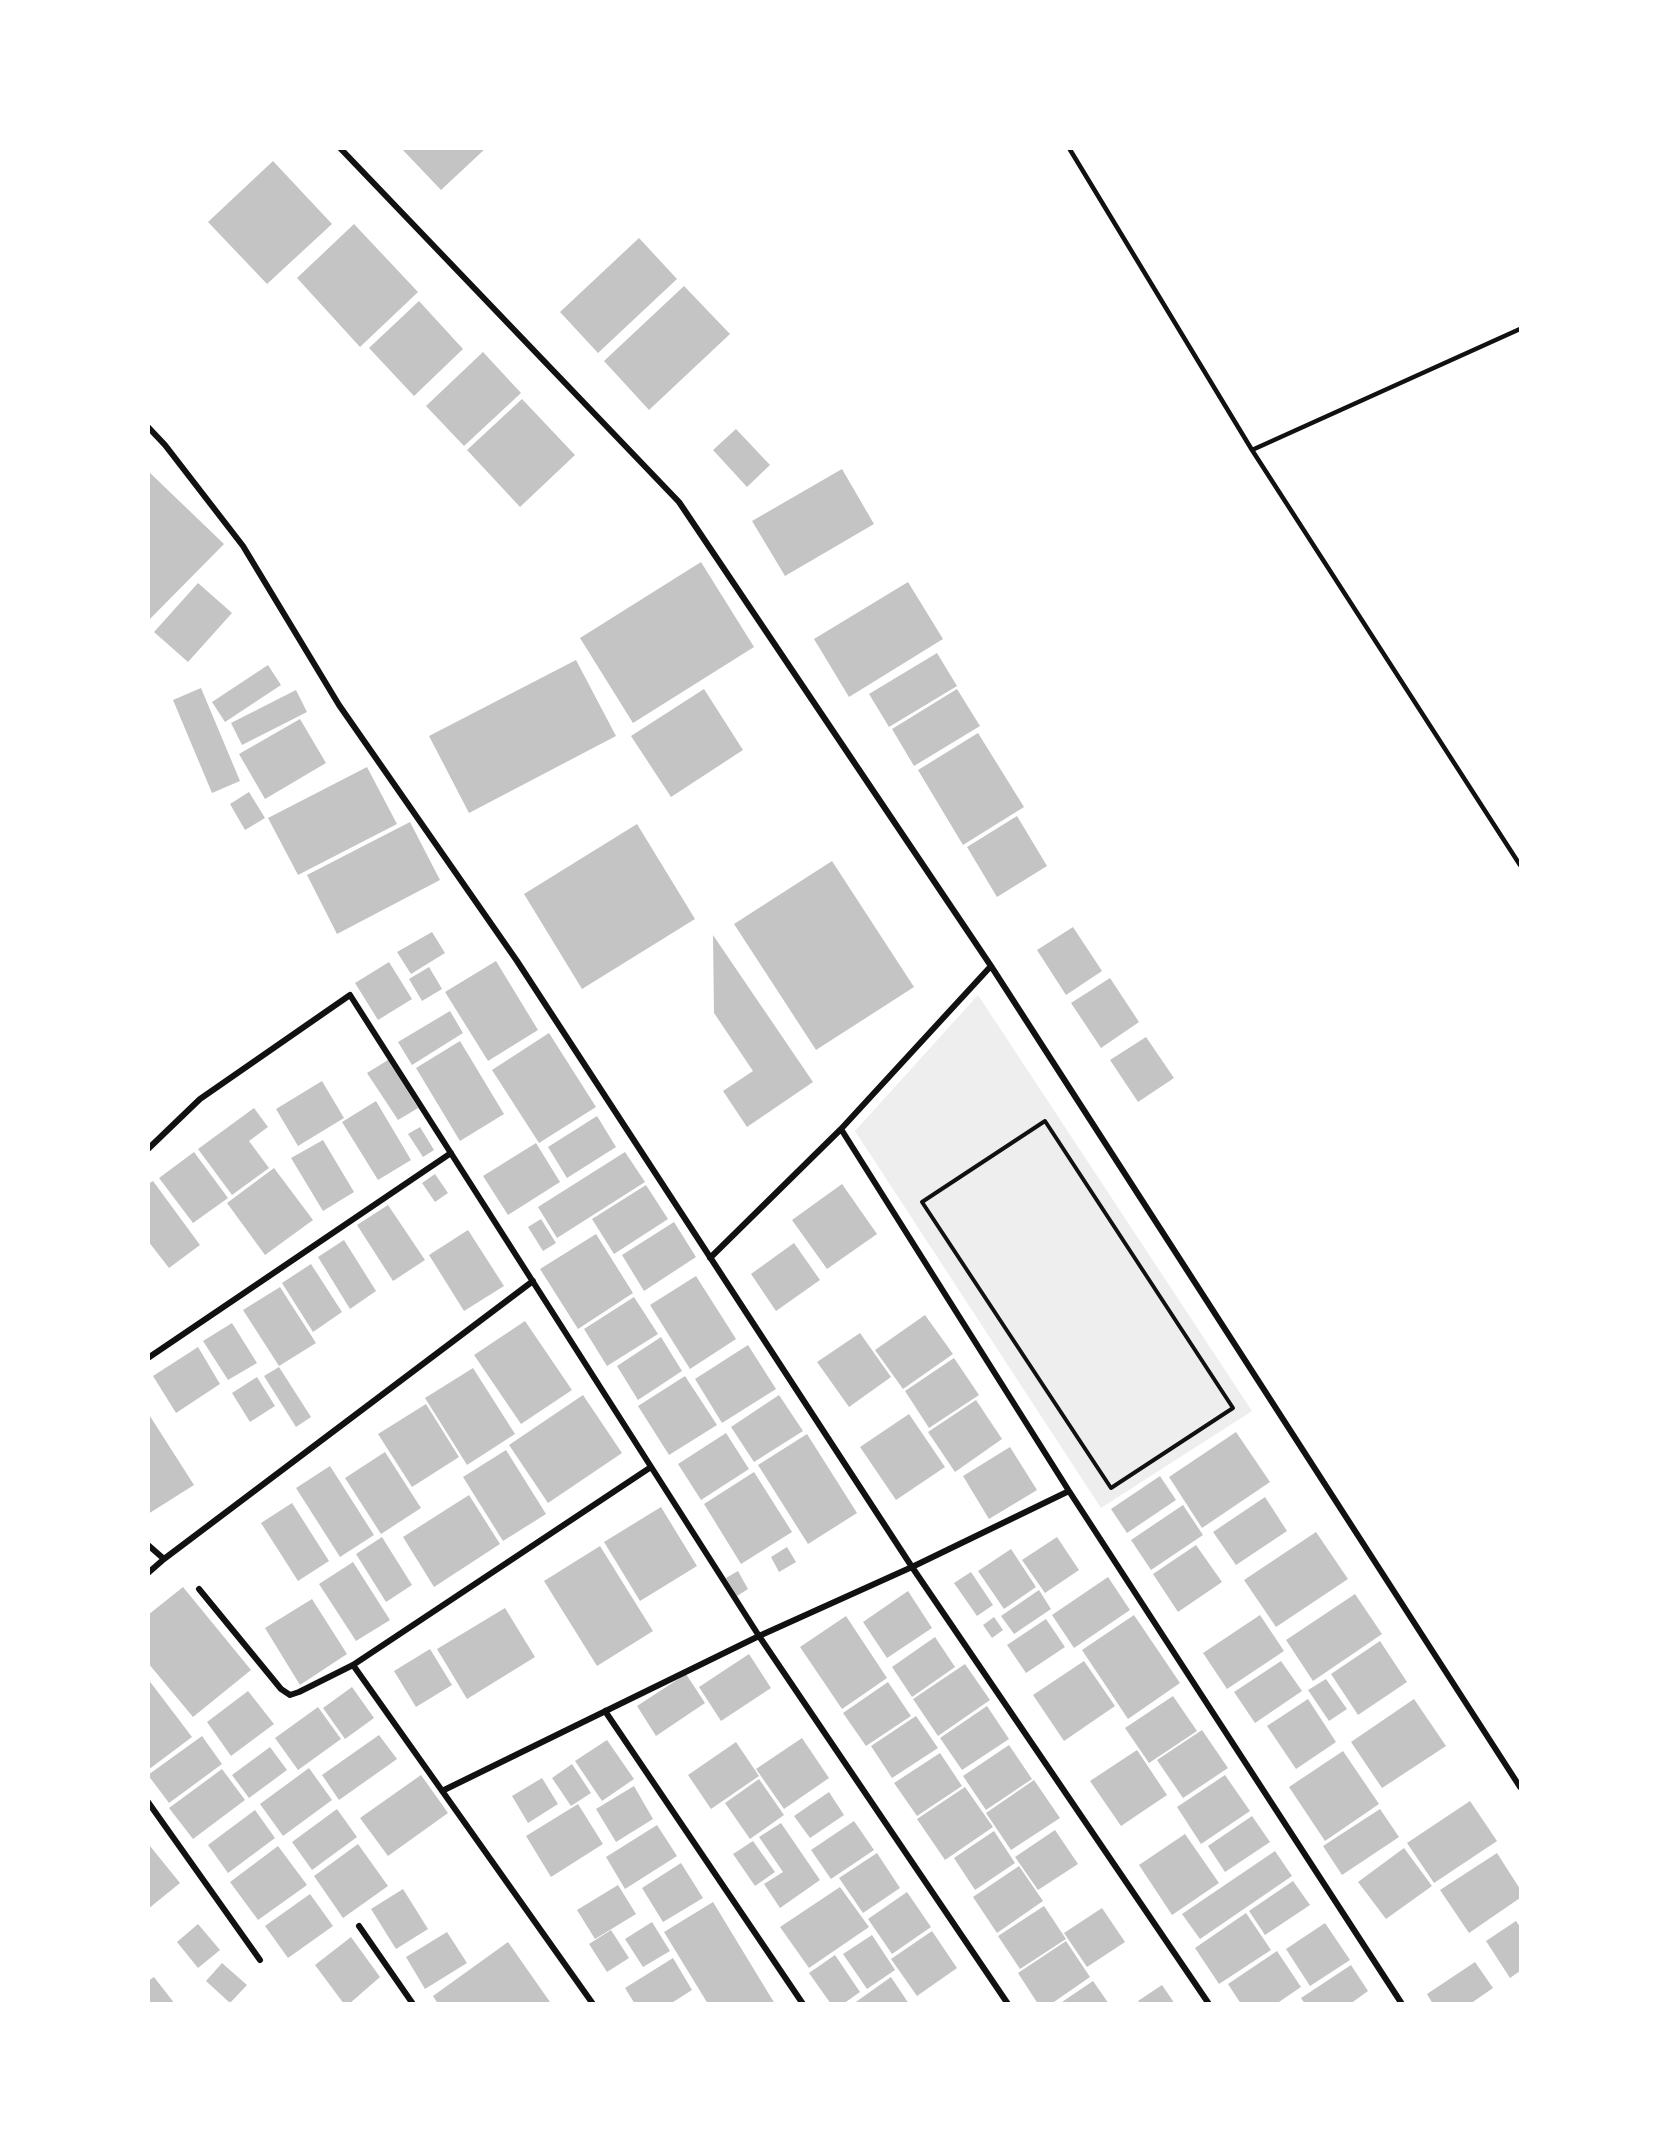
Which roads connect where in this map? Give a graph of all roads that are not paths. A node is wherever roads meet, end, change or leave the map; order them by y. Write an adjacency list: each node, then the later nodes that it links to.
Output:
1 (340, 148): 7 (street)
2 (1069, 148): 5 (lane)
3 (1521, 328): 5 (lane)
4 (148, 428): 11 (street)
5 (1252, 450): 6 (lane)
6 (1521, 866)
7 (991, 966): 8 (street); 24 (street)
8 (841, 1129): 11 (street); 15 (street)
9 (148, 1149): 10 (street)
10 (451, 1153): 12 (street); 13 (street)
11 (710, 1258): 18 (street)
12 (533, 1281): 14 (street); 17 (street)
13 (148, 1358)
14 (651, 1467): 21 (street); 22 (street)
15 (1069, 1491): 18 (street); 34 (street)
16 (148, 1545): 17 (street)
17 (164, 1559): 19 (street)
18 (912, 1567): 21 (street); 33 (street)
19 (148, 1573)
20 (199, 1589): 22 (street)
21 (759, 1636): 23 (street); 32 (street)
22 (353, 1665): 25 (street)
23 (605, 1711): 25 (street); 31 (street)
24 (1521, 1786)
25 (442, 1791): 30 (street)
26 (148, 1802): 28 (street)
27 (359, 1926): 29 (street)
28 (260, 1960)
29 (413, 2004)
30 (593, 2004)
31 (803, 2004)
32 (1008, 2004)
33 (1209, 2004)
34 (1402, 2004)

